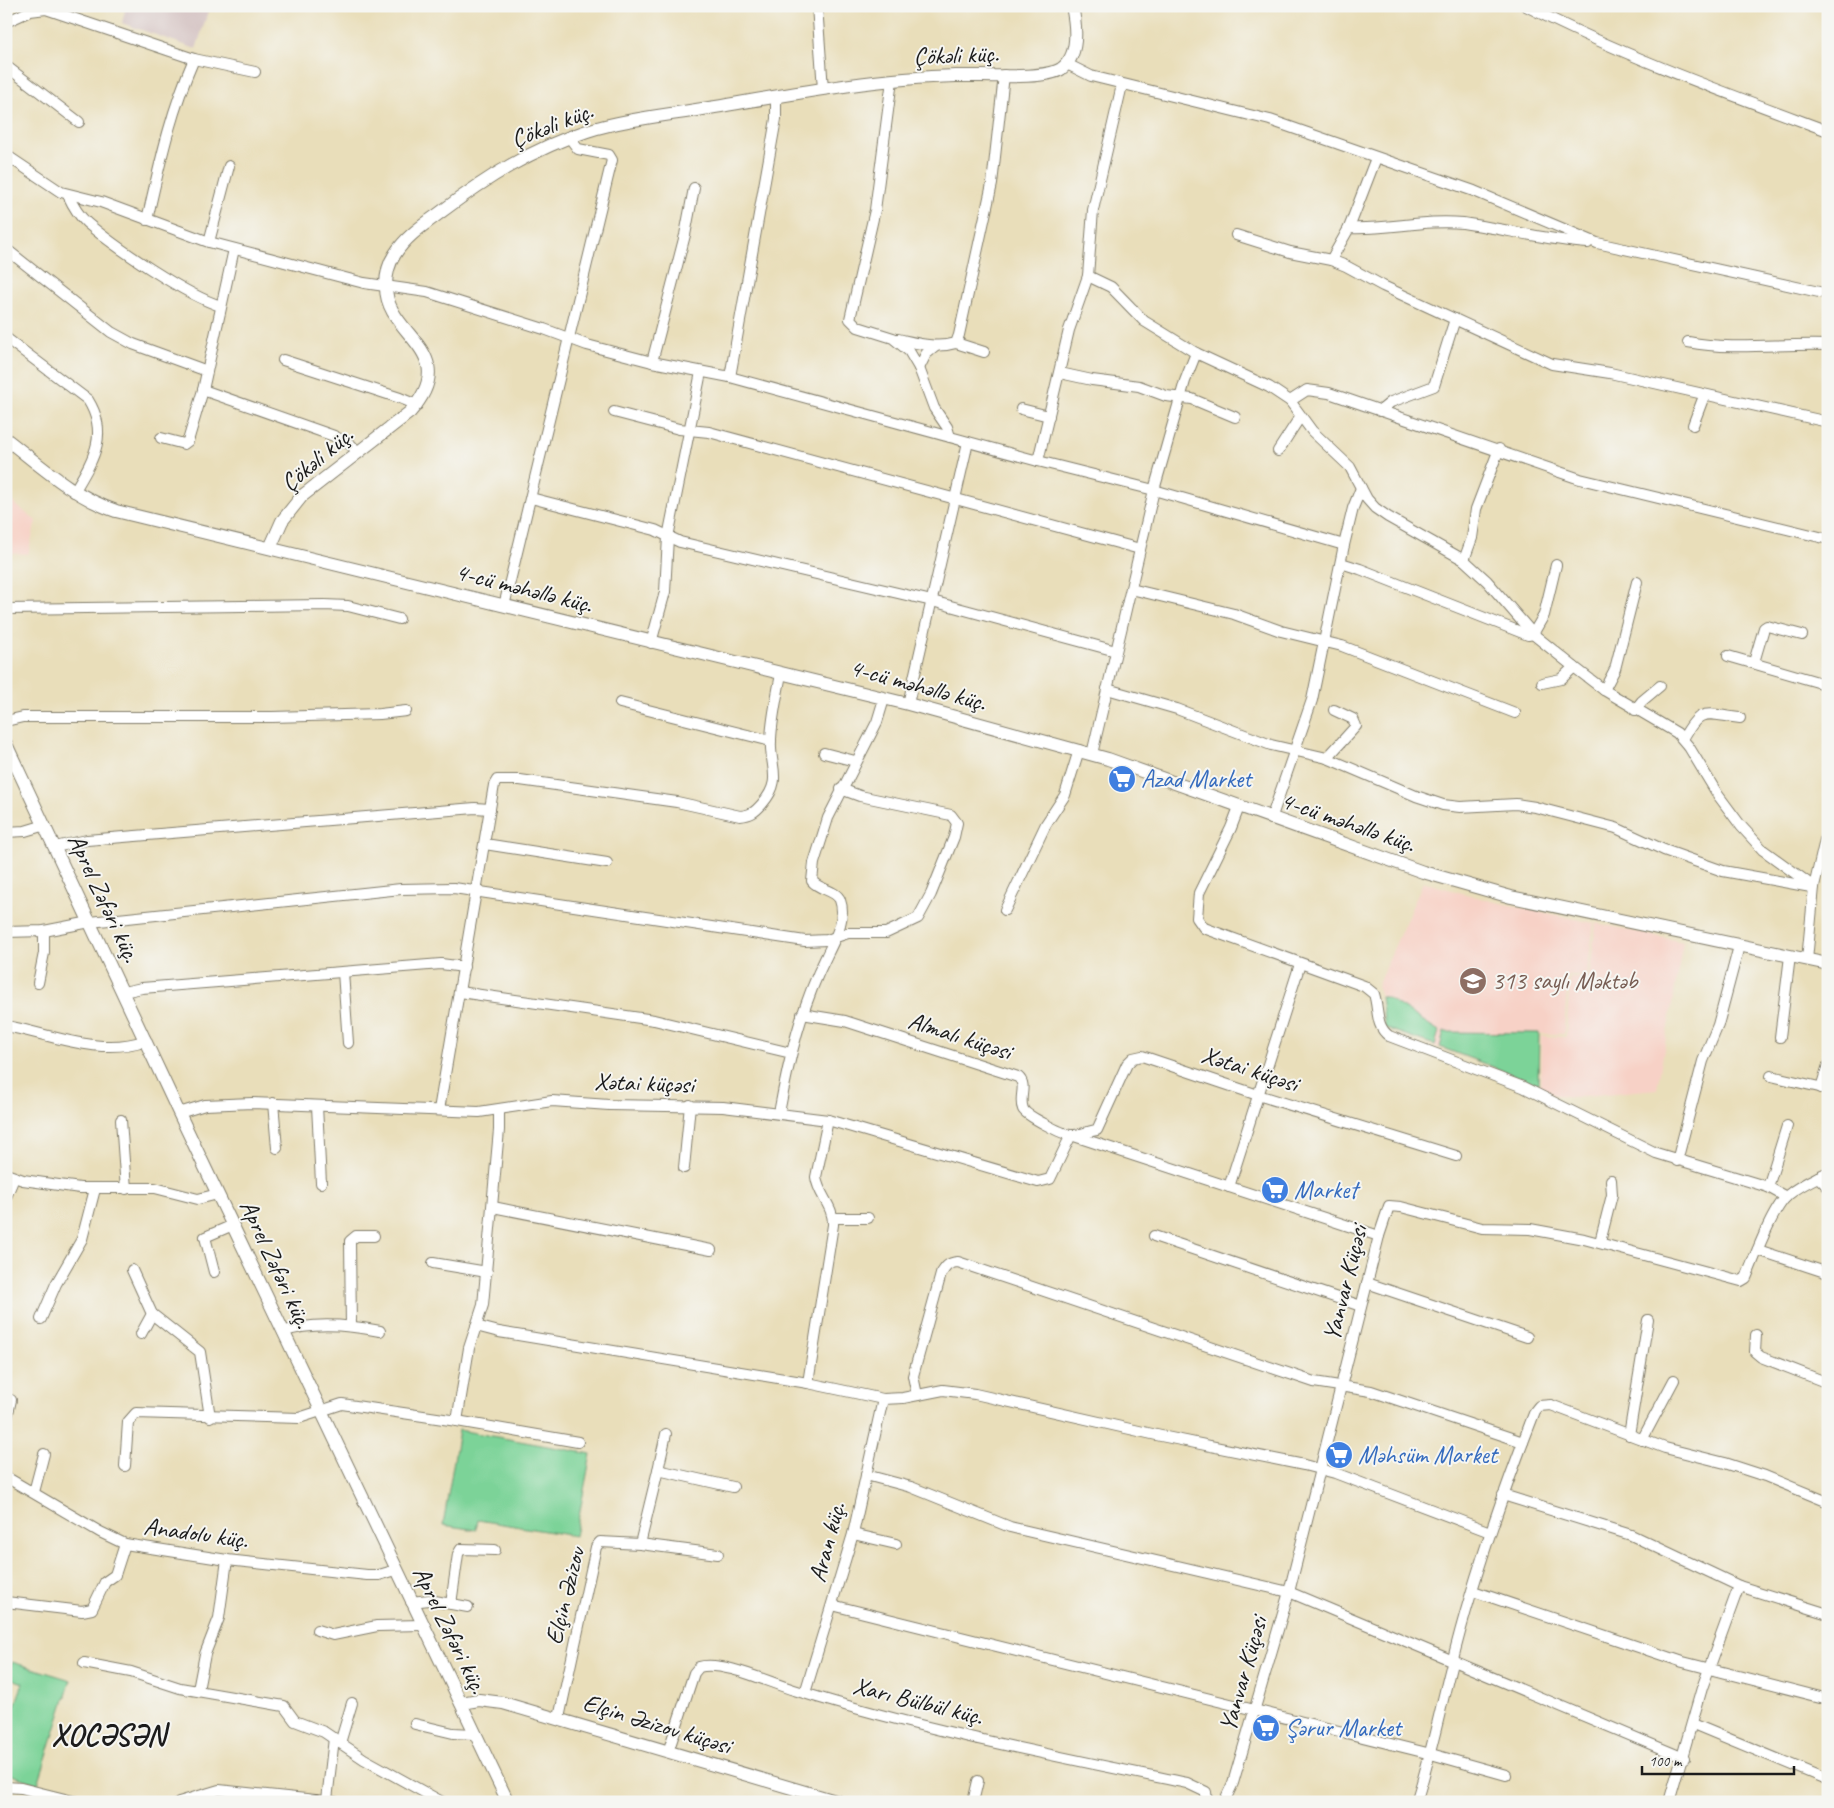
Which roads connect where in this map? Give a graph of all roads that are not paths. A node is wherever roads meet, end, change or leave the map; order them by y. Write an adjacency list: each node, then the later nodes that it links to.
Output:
1 (817, 6): 12 (street)
2 (1072, 6): 6 (street)
3 (1526, 6): 15 (street)
4 (6, 22): 5 (street)
5 (194, 60): 8 (street); 22 (street)
6 (1067, 64): 9 (street, Çökəli küç.); 11 (street)
7 (6, 66): 14 (street)
8 (255, 72)
9 (1004, 75): 10 (street, Çökəli küç.); 38 (street)
10 (892, 80): 12 (street, Çökəli küç.); 37 (street)
11 (1122, 85): 18 (street); 30 (street)
12 (823, 89): 13 (street, Çökəli küç.)
13 (776, 97): 16 (street, Çökəli küç.); 50 (street)
14 (79, 122)
15 (1828, 131)
16 (570, 137): 31 (street, Çökəli küç.); 36 (street)
17 (6, 155): 21 (street)
18 (1376, 158): 23 (street); 26 (street)
19 (229, 166): 25 (street)
20 (694, 188): 45 (street)
21 (68, 195): 22 (street); 33 (street)
22 (148, 220): 25 (street)
23 (1349, 228): 26 (street); 29 (street)
24 (1236, 235): 29 (street)
25 (209, 242): 28 (street)
26 (1597, 243): 32 (street)
27 (6, 249): 47 (street)
28 (234, 249): 31 (street); 33 (street)
29 (1331, 260): 34 (street)
30 (1088, 276): 43 (street); 49 (street)
31 (386, 286): 36 (street); 55 (street, Çökəli küç.)
32 (1828, 294)
33 (221, 306): 47 (street)
34 (1456, 319): 52 (street); 57 (street)
35 (6, 338): 75 (street)
36 (569, 338): 45 (street); 76 (street)
37 (893, 338): 40 (street); 46 (street)
38 (956, 342): 40 (street); 42 (street)
39 (1688, 342): 41 (street)
40 (936, 346): 46 (street)
41 (1828, 346)
42 (984, 352)
43 (1196, 353): 53 (street); 54 (street)
44 (283, 360): 55 (street)
45 (652, 362): 48 (street)
46 (919, 368): 65 (street)
47 (207, 371): 51 (street)
48 (702, 372): 50 (street); 64 (street)
49 (1060, 373): 53 (street); 59 (street)
50 (730, 377): 65 (street)
51 (203, 390): 66 (street); 71 (street)
52 (1704, 396): 62 (street); 63 (street)
53 (1180, 398): 60 (street); 74 (street)
54 (1290, 401): 57 (street); 61 (street)
55 (417, 405): 71 (street, Çökəli küç.)
56 (1020, 409): 59 (street)
57 (1380, 411): 69 (street)
58 (614, 412): 64 (street)
59 (1049, 416): 72 (street)
60 (1235, 417)
61 (1300, 417): 70 (street); 73 (street)
62 (1828, 422)
63 (1693, 425)
64 (688, 430): 77 (street); 78 (street)
65 (950, 437): 68 (street)
66 (161, 438)
67 (6, 439): 75 (street, 4-cü məhəllə küç.)
68 (968, 442): 72 (street); 77 (street)
69 (1499, 449): 79 (street); 83 (street)
70 (1278, 451)
71 (359, 453): 81 (street, Çökəli küç.)
72 (1038, 461): 74 (street)
73 (1361, 488): 80 (street); 83 (street)
74 (1154, 490): 80 (street); 82 (street)
75 (74, 492): 81 (street, 4-cü məhəllə küç.)
76 (531, 498): 78 (street); 89 (street)
77 (955, 498): 82 (street); 88 (street)
78 (668, 537): 88 (street); 95 (street)
79 (1828, 539)
80 (1344, 545): 84 (street)
81 (270, 548): 89 (street, 4-cü məhəllə küç.)
82 (1140, 550): 87 (street)
83 (1464, 560): 92 (street)
84 (1341, 563): 92 (street); 94 (street)
85 (1556, 565): 92 (street)
86 (1637, 582): 105 (street)
87 (1131, 588): 94 (street); 96 (street)
88 (932, 602): 96 (street); 108 (street)
89 (504, 606): 95 (street, 4-cü məhəllə küç.)
90 (6, 609): 91 (street)
91 (399, 619)
92 (1533, 634): 99 (street)
93 (1802, 635): 98 (street)
94 (1325, 641): 112 (street); 119 (street)
95 (651, 642): 100 (street, 4-cü məhəllə küç.)
96 (1116, 651): 104 (street)
97 (1728, 656): 98 (street)
98 (1754, 662): 102 (street)
99 (1574, 668): 101 (street); 105 (street)
100 (781, 674): 106 (street, 4-cü məhəllə küç.); 116 (street)
101 (1542, 683)
102 (1828, 685)
103 (1660, 686): 110 (street)
104 (1106, 689): 119 (street); 121 (street)
105 (1604, 690): 110 (street)
106 (884, 699): 108 (street, 4-cü məhəllə küç.); 123 (street)
107 (620, 703): 116 (street)
108 (908, 704): 118 (street, 4-cü məhəllə küç.)
109 (1334, 710): 122 (street)
110 (1635, 710): 115 (street)
111 (406, 711): 114 (street)
112 (1515, 713)
113 (1740, 718): 115 (street)
114 (6, 721)
115 (1683, 739): 134 (street)
116 (771, 741): 126 (street)
117 (6, 744): 128 (street, Aprel Zəfəri küç.)
118 (1079, 750): 121 (street, 4-cü məhəllə küç.); 136 (street)
119 (1295, 751): 122 (street); 127 (street)
120 (824, 753): 123 (street)
121 (1092, 754): 125 (street, 4-cü məhəllə küç.)
122 (1327, 758): 134 (street)
123 (855, 761): 124 (street)
124 (841, 789): 140 (street); 140 (street)
125 (1239, 807): 127 (street, 4-cü məhəllə küç.); 144 (street)
126 (490, 809): 131 (street); 132 (street)
127 (1271, 819): 141 (street, 4-cü məhəllə küç.)
128 (45, 826): 130 (street); 132 (street, Aprel Zəfəri küç.)
129 (1828, 827): 134 (street)
130 (6, 832)
131 (485, 844): 133 (street); 135 (street)
132 (55, 847): 137 (street, Aprel Zəfəri küç.)
133 (607, 863)
134 (1814, 887): 143 (street)
135 (477, 892): 137 (street); 140 (street); 146 (street)
136 (1004, 910)
137 (90, 922): 138 (street); 149 (street, Aprel Zəfəri küç.)
138 (44, 931): 139 (street); 148 (street)
139 (6, 932)
140 (836, 937): 151 (street)
141 (1739, 946): 142 (street, 4-cü məhəllə küç.); 174 (street)
142 (1790, 956): 143 (street, 4-cü məhəllə küç.); 153 (street)
143 (1807, 960): 145 (street, 4-cü məhəllə küç.)
144 (1300, 964): 160 (street); 174 (street)
145 (1828, 964)
146 (464, 967): 147 (street); 150 (street)
147 (343, 972): 149 (street); 155 (street)
148 (38, 983)
149 (123, 992): 154 (street, Aprel Zəfəri küç.)
150 (460, 992): 156 (street); 164 (street)
151 (802, 1014): 156 (street); 171 (street, Almalı küçəsi)
152 (6, 1026): 154 (street)
153 (1780, 1037)
154 (146, 1040): 166 (street, Aprel Zəfəri küç.)
155 (348, 1043)
156 (791, 1053): 167 (street)
157 (1828, 1065): 159 (street)
158 (1771, 1076): 159 (street)
159 (1825, 1089)
160 (1258, 1095): 171 (street, Xətai küçəsi); 173 (street, Xətai küçəsi); 181 (street)
161 (273, 1103): 163 (street, Xətai küçəsi); 166 (street, Xətai küçəsi); 172 (street)
162 (690, 1105): 165 (street, Xətai küçəsi); 167 (street, Xətai küçəsi); 175 (street)
163 (317, 1106): 164 (street, Xətai küçəsi); 180 (street)
164 (439, 1110): 165 (street, Xətai küçəsi)
165 (499, 1110): 189 (street)
166 (179, 1113): 186 (street, Aprel Zəfəri küç.)
167 (779, 1113): 169 (street, Xətai küçəsi)
168 (121, 1120): 185 (street)
169 (828, 1120): 171 (street, Xətai küçəsi); 190 (street)
170 (1787, 1126): 182 (street)
171 (1070, 1135): 181 (street)
172 (277, 1148)
173 (1456, 1156)
174 (1677, 1161): 182 (street)
175 (684, 1168)
176 (1828, 1172): 178 (street, Yanvar Küçəsi)
177 (10, 1176): 184 (street); 187 (street)
178 (1818, 1177): 183 (street); 188 (street, Yanvar Küçəsi)
179 (1611, 1180): 196 (street)
180 (321, 1183)
181 (1229, 1187): 195 (street)
182 (1768, 1187): 188 (street)
183 (1828, 1187)
184 (95, 1189): 185 (street); 207 (street)
185 (126, 1189): 186 (street)
186 (218, 1194): 192 (street, Aprel Zəfəri küç.)
187 (6, 1197)
188 (1786, 1197): 198 (street, Yanvar Küçəsi)
189 (493, 1207): 197 (street); 202 (street)
190 (833, 1218): 191 (street); 218 (street)
191 (868, 1218)
192 (233, 1225): 201 (street); 212 (street, Aprel Zəfəri küç.)
193 (374, 1236): 209 (street)
194 (1154, 1236): 205 (street)
195 (1379, 1236): 196 (street, Yanvar Küçəsi); 204 (street, Yanvar Küçəsi)
196 (1600, 1242): 198 (street, Yanvar Küçəsi)
197 (710, 1250)
198 (1758, 1250): 203 (street)
199 (433, 1263): 202 (street)
200 (132, 1270): 206 (street)
201 (214, 1272)
202 (487, 1272): 210 (street)
203 (1828, 1273)
204 (1367, 1283): 205 (street, Yanvar Küçəsi); 215 (street)
205 (1361, 1306): 219 (street, Yanvar Küçəsi)
206 (152, 1314): 213 (street); 224 (street)
207 (41, 1319)
208 (1648, 1320): 228 (street)
209 (350, 1326): 211 (street); 212 (street)
210 (476, 1326): 218 (street); 225 (street)
211 (380, 1331)
212 (283, 1332): 223 (street, Aprel Zəfəri küç.)
213 (140, 1334)
214 (1756, 1335): 217 (street)
215 (1527, 1337)
216 (1674, 1380): 229 (street)
217 (1828, 1383)
218 (808, 1384): 221 (street)
219 (1341, 1387): 220 (street); 231 (street); 234 (street, Yanvar Küçəsi)
220 (917, 1395): 221 (street); 234 (street)
221 (883, 1399): 236 (street, Aran küç.)
222 (11, 1400): 226 (street)
223 (321, 1410): 224 (street); 225 (street); 250 (street, Aprel Zəfəri küç.)
224 (210, 1417): 233 (street)
225 (457, 1421): 230 (street)
226 (6, 1422)
227 (666, 1434): 235 (street)
228 (1629, 1435): 229 (street); 231 (street)
229 (1642, 1440): 241 (street)
230 (578, 1442)
231 (1523, 1442): 240 (street)
232 (44, 1454): 239 (street)
233 (125, 1466)
234 (1319, 1469): 242 (street); 253 (street, Yanvar Küçəsi)
235 (658, 1470): 238 (street); 245 (street)
236 (866, 1475): 243 (street, Aran küç.); 253 (street)
237 (6, 1476): 239 (street, Anadolu küç.)
238 (733, 1487)
239 (34, 1492): 244 (street, Anadolu küç.)
240 (1503, 1495): 242 (street); 251 (street)
241 (1828, 1502)
242 (1490, 1532): 252 (street)
243 (853, 1534): 246 (street); 257 (street, Aran küç.)
244 (125, 1544): 249 (street, Anadolu küç.); 254 (street)
245 (640, 1544): 248 (street, Elçin Əzizov); 271 (street, Elçin Əzizov)
246 (896, 1544)
247 (495, 1550): 256 (street)
248 (718, 1554)
249 (227, 1560): 250 (street, Anadolu küç.); 265 (street)
250 (396, 1570): 255 (street, Aprel Zəfəri küç.)
251 (1739, 1586): 259 (street); 264 (street)
252 (1473, 1591): 262 (street); 264 (street)
253 (1289, 1592): 262 (street); 270 (street, Yanvar Küçəsi)
254 (6, 1602)
255 (412, 1602): 256 (street); 260 (street, Aprel Zəfəri küç.)
256 (451, 1604): 258 (street)
257 (832, 1606): 266 (street, Aran küç.); 270 (street)
258 (468, 1607)
259 (1828, 1614)
260 (422, 1625): 261 (street); 269 (street, Aprel Zəfəri küç.)
261 (316, 1630)
262 (1452, 1662): 277 (street); 278 (street)
263 (84, 1663): 265 (street)
264 (1709, 1670): 267 (street); 273 (street)
265 (198, 1690): 275 (street)
266 (805, 1694): 276 (street, Xarı Bülbül küç.); 292 (street, Xarı Bülbül küç.)
267 (1828, 1700)
268 (352, 1703): 275 (street)
269 (461, 1703): 271 (street, Elçin Əzizov küçəsi); 274 (street, Aprel Zəfəri küç.)
270 (1254, 1711): 277 (street); 293 (street, Yanvar Küçəsi)
271 (559, 1718): 276 (street, Elçin Əzizov küçəsi)
272 (415, 1724): 274 (street)
273 (1693, 1724): 278 (street); 280 (street)
274 (474, 1734): 289 (street, Aprel Zəfəri küç.)
275 (337, 1741): 285 (street); 288 (street)
276 (668, 1752): 283 (street, Elçin Əzizov küçəsi)
277 (1431, 1754): 279 (street); 294 (street)
278 (1684, 1758): 295 (street)
279 (1506, 1775)
280 (1828, 1780)
281 (978, 1781): 291 (street)
282 (6, 1787): 286 (street)
283 (811, 1798): 290 (street, Elçin Əzizov küçəsi)
284 (195, 1799): 285 (street); 287 (street)
285 (331, 1801)
286 (77, 1802)
287 (179, 1802)
288 (442, 1802)
289 (508, 1802)
290 (838, 1802)
291 (973, 1802)
292 (1207, 1802)
293 (1224, 1802)
294 (1416, 1802)
295 (1669, 1802)

